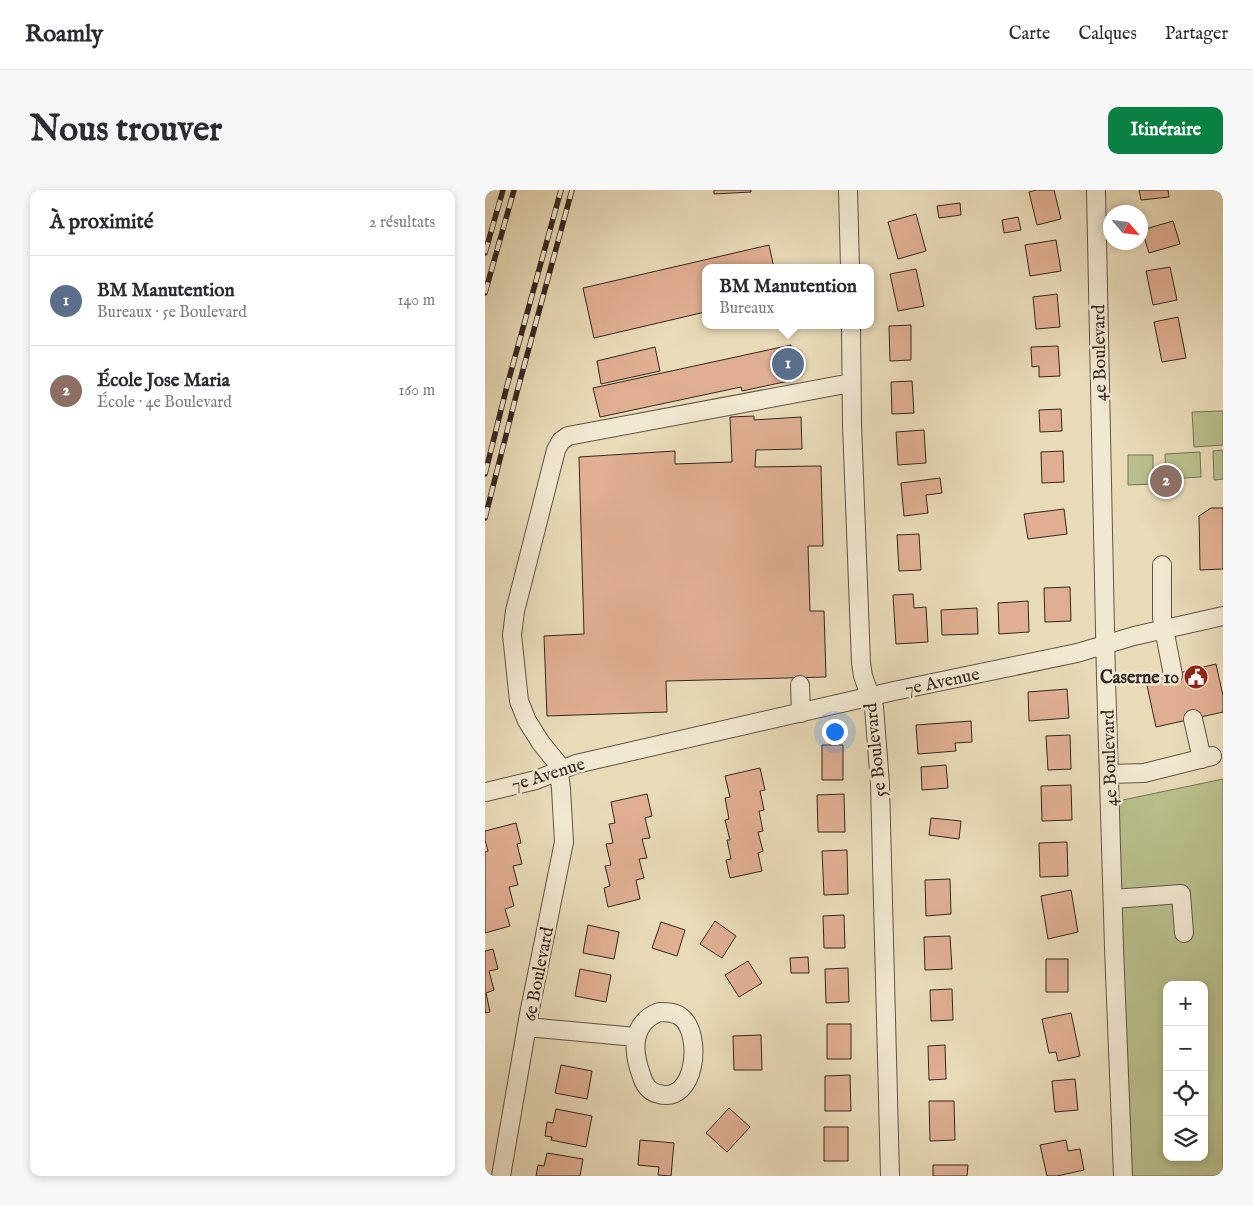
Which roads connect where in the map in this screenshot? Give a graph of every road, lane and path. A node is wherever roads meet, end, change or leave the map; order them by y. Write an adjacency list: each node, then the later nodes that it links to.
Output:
1 (849, 190): 3 (street)
2 (1096, 190): 9 (street, 4e Boulevard)
3 (850, 264)
4 (851, 329): 5 (street, 5e Boulevard)
5 (851, 383): 12 (street, 5e Boulevard); 15 (street)
6 (1162, 564): 8 (street)
7 (1221, 620): 8 (street, 7e Avenue)
8 (1163, 630): 9 (street, 7e Avenue); 10 (street)
9 (1105, 646): 12 (street, 7e Avenue); 16 (street, 4e Boulevard)
10 (1173, 675)
11 (800, 685): 13 (street)
12 (871, 697): 13 (street, 7e Avenue); 23 (street, 5e Boulevard)
13 (801, 713): 15 (street, 7e Avenue)
14 (1193, 719): 16 (street)
15 (559, 771): 17 (street, 7e Avenue); 20 (street, 6e Boulevard)
16 (1109, 774): 18 (street, 4e Boulevard)
17 (486, 792)
18 (1113, 899): 19 (street); 24 (street, 4e Boulevard)
19 (1183, 933)
20 (527, 1027): 21 (street); 22 (street, 6e Boulevard)
21 (636, 1037): 21 (street)
22 (501, 1176)
23 (890, 1176)
24 (1123, 1176)

